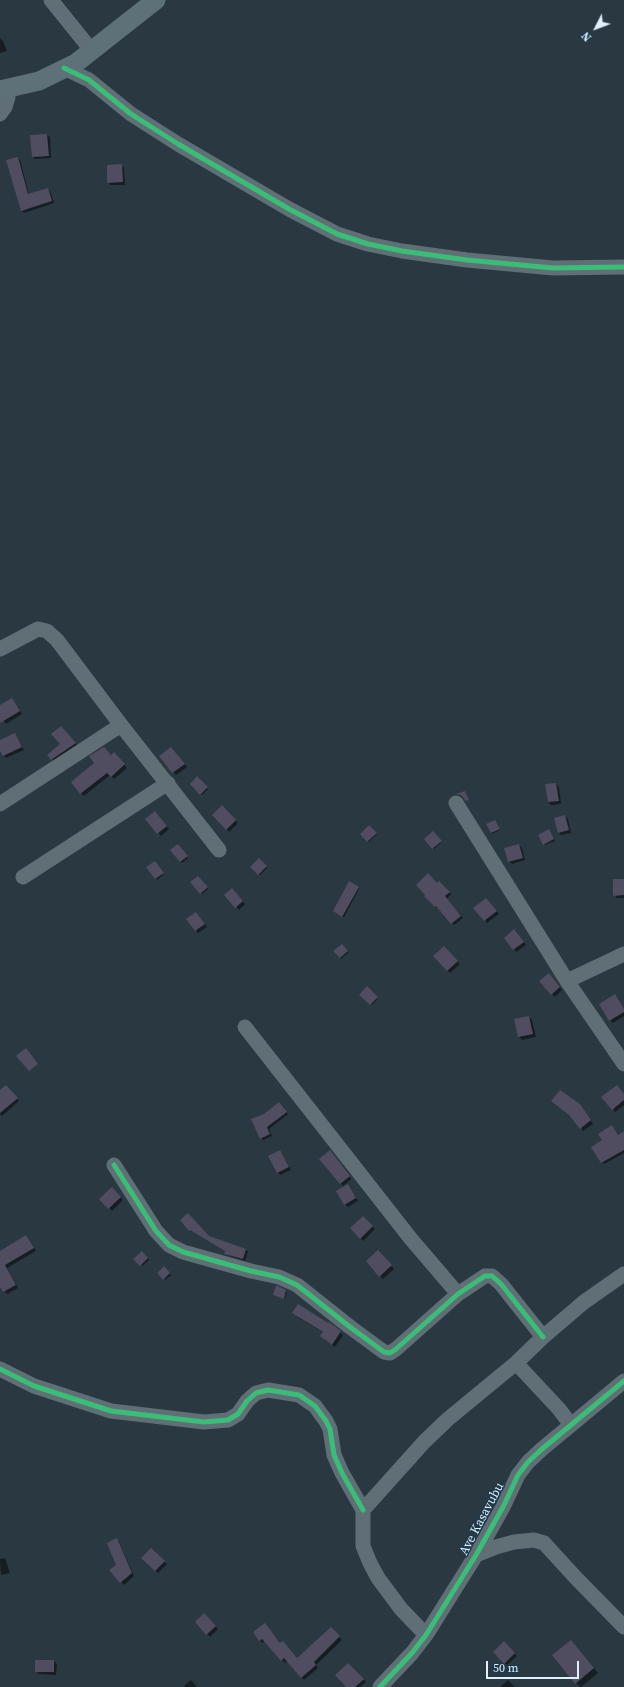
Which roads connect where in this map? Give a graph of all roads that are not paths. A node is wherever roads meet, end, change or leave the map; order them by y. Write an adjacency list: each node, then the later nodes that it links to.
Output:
1 (51, 0): 3 (street)
2 (156, 0): 3 (main road)
3 (92, 51): 4 (main road)
4 (64, 68): 5 (main road); 7 (street)
5 (4, 90): 6 (street)
6 (0, 114)
7 (624, 266)
8 (0, 649): 9 (street)
9 (121, 725): 10 (street); 12 (street)
10 (168, 783): 13 (street); 14 (street)
11 (456, 803): 16 (street)
12 (0, 804)
13 (219, 850)
14 (23, 877)
15 (624, 954): 16 (street)
16 (567, 981): 18 (street)
17 (246, 1027): 21 (street)
18 (624, 1064)
19 (114, 1165): 21 (street)
20 (624, 1274): 22 (street)
21 (458, 1294): 22 (street)
22 (543, 1337): 23 (street)
23 (516, 1364): 26 (street); 27 (street)
24 (0, 1369): 27 (street)
25 (624, 1381): 26 (street, Ave Kasavubu)
26 (571, 1425): 28 (street, Ave Kasavubu)
27 (363, 1510): 30 (street)
28 (476, 1555): 29 (street); 30 (street, Ave Kasavubu)
29 (624, 1626)
30 (426, 1635): 31 (street, Ave Kasavubu)
31 (380, 1687)

